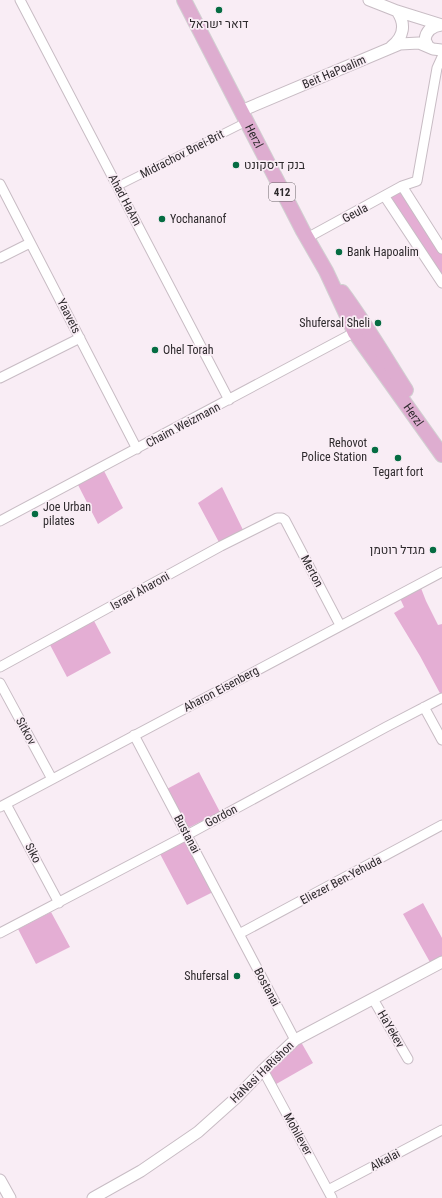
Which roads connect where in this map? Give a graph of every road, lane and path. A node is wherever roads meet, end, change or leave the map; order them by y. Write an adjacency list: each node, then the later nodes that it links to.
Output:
1 (20, 0): 14 (street, Ahad HaAm)
2 (184, 0): 12 (main road, Herzl / 412)
3 (369, 0): 4 (street)
4 (397, 11): 5 (street); 7 (street)
5 (442, 25): 6 (street)
6 (429, 47): 7 (street, Beit HaPoalim); 8 (street, Beit HaPoalim); 10 (street)
7 (389, 48): 12 (street, Beit HaPoalim)
8 (442, 50)
9 (442, 57): 10 (street)
10 (437, 68): 11 (street)
11 (438, 87): 15 (street, Geula)
12 (244, 117): 14 (street, Midrachov Bnei-Brit); 17 (main road, Herzl / 412)
13 (0, 184): 18 (street, Yaavets)
14 (118, 186): 25 (street, Ahad HaAm)
15 (402, 186): 16 (street, Geula); 19 (street)
16 (385, 197): 17 (street, Geula); 21 (street)
17 (307, 238): 22 (main road, Herzl / 412)
18 (30, 243): 20 (street); 23 (street, Yaavets)
19 (442, 249)
20 (0, 258)
21 (442, 282)
22 (360, 329): 25 (street, Chaim Weizmann); 26 (main road, Herzl / 412); 28 (main road, Herzl / 412)
23 (80, 338): 24 (street); 27 (street, Yaavets)
24 (0, 378)
25 (229, 400): 27 (street, Chaim Weizmann)
26 (442, 440)
27 (137, 449): 30 (street, Chaim Weizmann)
28 (442, 455)
29 (282, 518): 32 (street, Merton); 33 (street, Israel Aharoni)
30 (0, 521)
31 (442, 572): 32 (street, Aharon Eisenberg)
32 (340, 625): 37 (street, Aharon Eisenberg)
33 (0, 667)
34 (0, 683): 39 (street, Sitkov)
35 (442, 698): 36 (street, Gordon)
36 (424, 707): 38 (street); 42 (street, Gordon)
37 (134, 735): 39 (street, Aharon Eisenberg); 42 (street, Bustanai)
38 (442, 740)
39 (52, 779): 40 (street, Aharon Eisenberg)
40 (3, 805): 43 (street, Siko)
41 (442, 825): 45 (street, Eliezer Ben-Yehuda)
42 (188, 835): 43 (street, Gordon); 45 (street, Bustanai)
43 (59, 903): 44 (street, Gordon)
44 (0, 933)
45 (239, 934): 48 (street, Bostanai)
46 (442, 962): 47 (street, HaNasi HaRishon)
47 (373, 998): 48 (street, HaNasi HaRishon); 49 (street, HaYekev)
48 (295, 1040): 50 (street, HaNasi HaRishon)
49 (408, 1059)
50 (263, 1070): 53 (street, Mohilever); 55 (street, HaNasi HaRishon)
51 (442, 1130): 53 (street, Alkalai)
52 (0, 1180): 54 (street)
53 (330, 1194)
54 (10, 1198)
55 (92, 1198)

